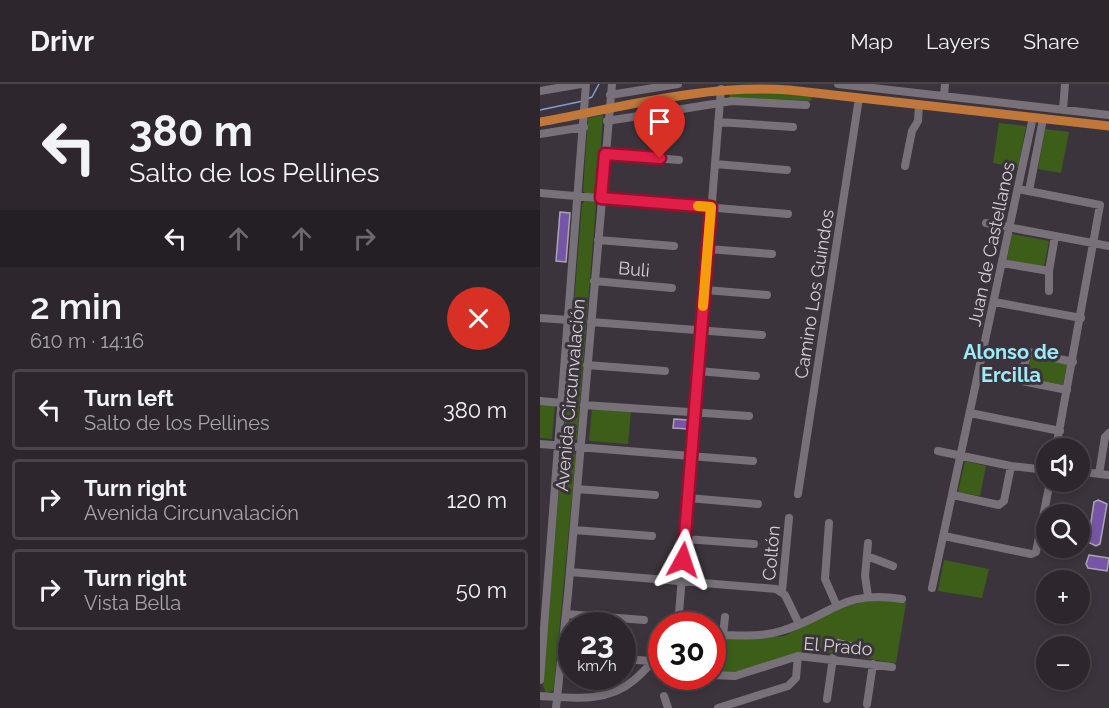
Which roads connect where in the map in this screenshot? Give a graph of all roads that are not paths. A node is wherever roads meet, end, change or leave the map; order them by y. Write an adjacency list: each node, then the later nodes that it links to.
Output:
1 (612, 84): 10 (street, Avenida Circunvalación)
2 (678, 84): 10 (street)
3 (838, 84): 7 (street)
4 (945, 84): 11 (street)
5 (1065, 84): 18 (street)
6 (584, 86): 9 (street); 16 (street, Avenida Circunvalación)
7 (877, 86): 11 (street)
8 (721, 89): 12 (main road); 13 (street); 17 (main road)
9 (540, 91)
10 (610, 95): 17 (street, Avenida Circunvalación)
11 (944, 96): 18 (street)
12 (859, 98): 15 (main road); 93 (street, Camino Los Guindos)
13 (720, 102): 14 (street); 22 (street); 24 (street)
14 (806, 105)
15 (919, 105): 20 (main road); 32 (street)
16 (584, 110): 17 (main road); 23 (main road); 26 (street, Avenida Circunvalación)
17 (608, 110): 22 (street, Avenida Circunvalación)
18 (1063, 110): 19 (street)
19 (1109, 116)
20 (1033, 117): 21 (main road); 34 (street, Juan de Castellanos)
21 (1043, 119): 25 (main road); 35 (street, Juan de Castellanos)
22 (607, 121): 29 (street, Avenida Circunvalación)
23 (540, 122)
24 (718, 122): 27 (street); 31 (street)
25 (1109, 126)
26 (584, 127): 28 (street); 37 (street, Avenida Circunvalación)
27 (793, 128)
28 (540, 135)
29 (605, 154): 30 (street); 38 (street, Avenida Circunvalación)
30 (679, 160)
31 (715, 164): 33 (street); 39 (street)
32 (905, 166)
33 (787, 170)
34 (1018, 189): 35 (street); 42 (street, Juan de Castellanos)
35 (1029, 191): 45 (street)
36 (540, 193): 37 (street)
37 (579, 196): 38 (street); 60 (street, Avenida Circunvalación)
38 (601, 198): 39 (street); 44 (street, Avenida Circunvalación)
39 (711, 207): 40 (street); 48 (street)
40 (788, 214)
41 (986, 223): 42 (street)
42 (1010, 227): 43 (street); 50 (street, Juan de Castellanos)
43 (1056, 236): 45 (street); 51 (street)
44 (598, 240): 46 (street); 52 (street, Avenida Circunvalación)
45 (1095, 244): 47 (street); 59 (street)
46 (674, 246)
47 (1109, 246)
48 (708, 249): 49 (street); 54 (street)
49 (772, 254)
50 (1002, 263): 51 (street); 57 (street, Juan de Castellanos)
51 (1049, 271): 55 (street)
52 (594, 281): 53 (street, Buli); 61 (street, Avenida Circunvalación)
53 (672, 288)
54 (705, 290): 56 (street); 62 (street)
55 (1049, 291)
56 (767, 295)
57 (994, 302): 59 (street); 74 (street, Juan de Castellanos)
58 (540, 318): 60 (street)
59 (1081, 318): 64 (street)
60 (569, 320): 71 (street, Avenida Circunvalación)
61 (591, 322): 62 (street); 65 (street, Avenida Circunvalación)
62 (701, 331): 63 (street); 67 (street)
63 (762, 335)
64 (1072, 362): 69 (street); 69 (street)
65 (587, 365): 66 (street); 72 (street, Avenida Circunvalación)
66 (665, 371)
67 (698, 371): 68 (street); 73 (street)
68 (756, 376)
69 (1067, 390): 76 (street)
70 (540, 401): 71 (street)
71 (562, 403): 80 (street, Avenida Circunvalación)
72 (584, 405): 73 (street); 81 (street, Avenida Circunvalación)
73 (695, 413): 75 (street); 83 (street)
74 (970, 413): 76 (street); 84 (street, Juan de Castellanos)
75 (749, 416)
76 (1060, 431): 78 (street)
77 (1109, 433): 89 (street)
78 (1058, 438)
79 (540, 444): 80 (street)
80 (559, 446): 81 (street); 108 (street, Avenida Circunvalación)
81 (580, 447): 83 (street); 91 (street, Avenida Circunvalación)
82 (938, 451): 84 (street)
83 (691, 456): 85 (street); 96 (street)
84 (961, 456): 86 (street); 95 (street, Juan de Castellanos)
85 (753, 461)
86 (1011, 466): 87 (street); 95 (street)
87 (1036, 469)
88 (1090, 473): 89 (street)
89 (1100, 474): 90 (street)
90 (1109, 475)
91 (577, 489): 94 (street); 100 (street, Avenida Circunvalación)
92 (1048, 492): 102 (street)
93 (798, 494)
94 (655, 495)
95 (953, 495): 102 (street, Juan de Castellanos)
96 (688, 498): 97 (street); 103 (street)
97 (758, 504)
98 (789, 518): 112 (street, Coltón)
99 (829, 523): 115 (street)
100 (574, 530): 101 (street); 109 (street, Avenida Circunvalación)
101 (652, 536)
102 (944, 536): 111 (street, Juan de Castellanos)
103 (685, 539): 105 (street); 110 (street)
104 (868, 543): 106 (street)
105 (754, 544)
106 (867, 556): 107 (street); 113 (street)
107 (893, 566)
108 (544, 571): 128 (street, Avenida Circunvalación)
109 (570, 572): 110 (street); 116 (street, Avenida Circunvalación)
110 (681, 581): 112 (street); 117 (street)
111 (932, 588)
112 (782, 591): 120 (street)
113 (868, 596): 114 (street); 115 (street)
114 (902, 599)
115 (836, 604): 120 (street)
116 (566, 612)
117 (679, 612)
118 (636, 619): 119 (street)
119 (644, 620)
120 (799, 624): 121 (street)
121 (726, 635)
122 (798, 656): 123 (street, El Prado); 127 (street, El Prado); 137 (street)
123 (833, 658): 124 (street, El Prado); 133 (street)
124 (873, 664): 126 (street, El Prado); 134 (street)
125 (648, 665): 132 (street)
126 (892, 667)
127 (726, 676)
128 (540, 680)
129 (558, 680): 132 (street, Avenida Circunvalación)
130 (540, 696): 132 (street)
131 (664, 696): 136 (street)
132 (556, 697): 135 (street, Avenida Circunvalación)
133 (827, 699)
134 (867, 704)
135 (556, 708)
136 (668, 708)
137 (718, 708)

